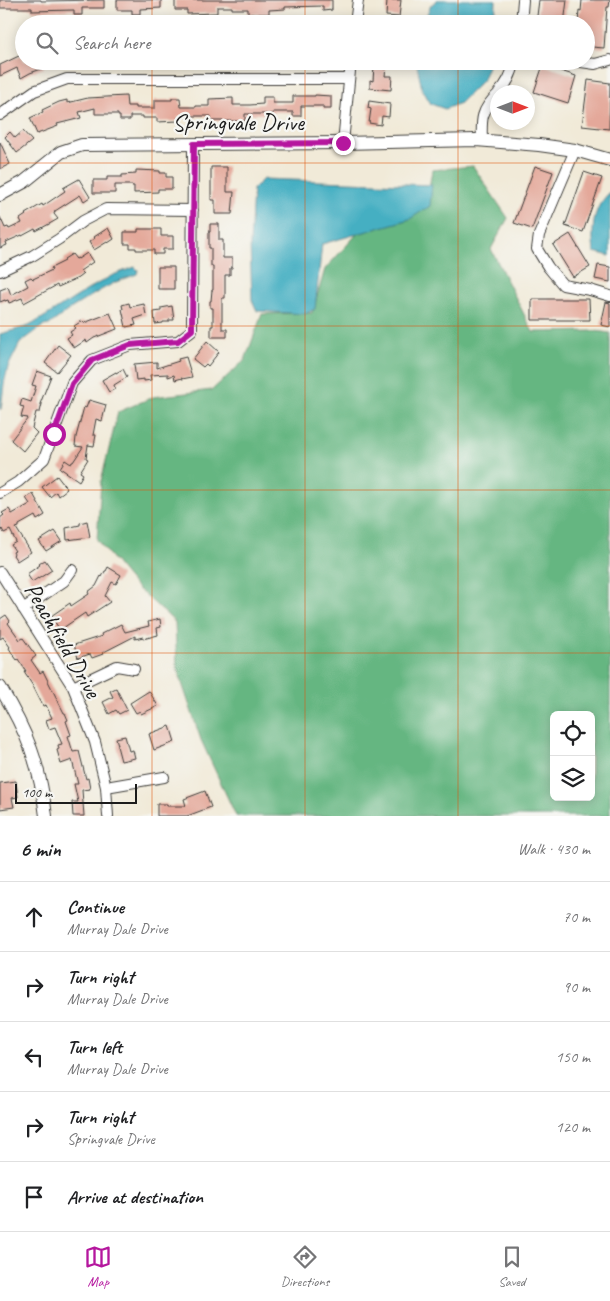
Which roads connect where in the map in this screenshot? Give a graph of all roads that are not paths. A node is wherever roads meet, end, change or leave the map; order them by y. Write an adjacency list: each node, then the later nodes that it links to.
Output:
1 (358, 0): 3 (street)
2 (523, 0): 4 (street)
3 (356, 15)
4 (522, 15)
5 (610, 60): 6 (street)
6 (595, 64)
7 (350, 70): 9 (street)
8 (513, 70): 10 (street)
9 (349, 79): 12 (street); 14 (street)
10 (506, 85)
11 (490, 101): 13 (street)
12 (0, 115)
13 (482, 141): 14 (street, Springvale Drive); 16 (street, Springvale Drive)
14 (343, 143): 15 (street, Springvale Drive)
15 (194, 144): 18 (street, Springvale Drive); 19 (street)
16 (575, 150): 17 (street, Springvale Drive); 21 (street)
17 (610, 160)
18 (0, 195)
19 (192, 210): 20 (street); 22 (street)
20 (0, 271)
21 (610, 296)
22 (0, 493)
23 (72, 570): 25 (street)
24 (0, 572): 25 (street, Peachfield Drive)
25 (23, 609): 28 (street, Peachfield Drive)
26 (134, 669): 28 (street)
27 (0, 687): 31 (street)
28 (73, 687): 30 (street, Peachfield Drive)
29 (164, 776): 30 (street)
30 (106, 787): 32 (street, Peachfield Drive)
31 (46, 816)
32 (108, 816)

